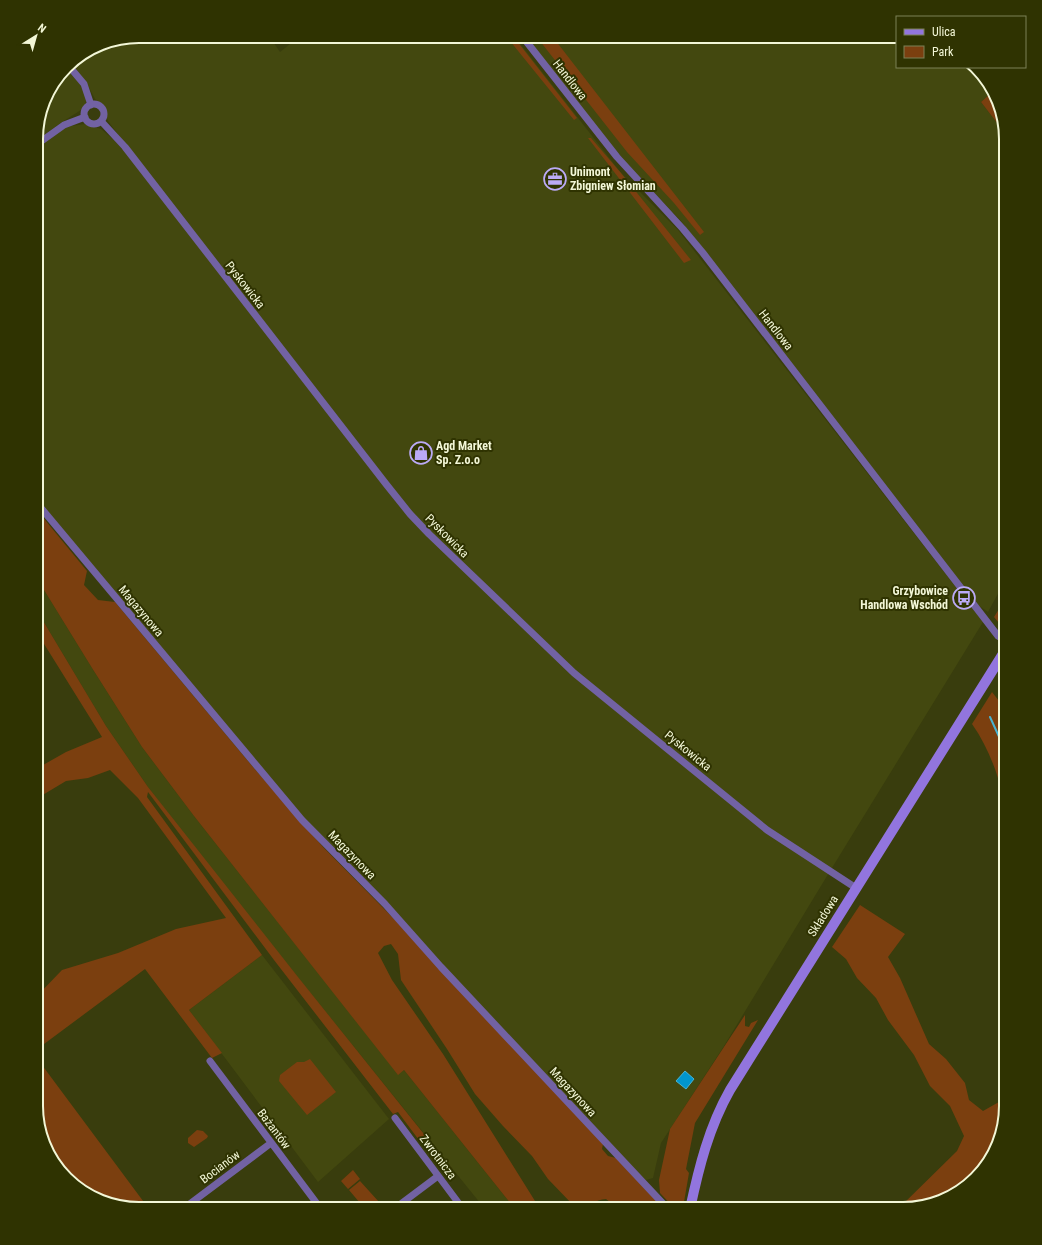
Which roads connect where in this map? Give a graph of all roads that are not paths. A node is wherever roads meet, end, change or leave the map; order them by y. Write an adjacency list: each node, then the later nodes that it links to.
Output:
1 (527, 43): 8 (street, Handlowa)
2 (73, 70): 3 (street)
3 (91, 105): 4 (street); 5 (street)
4 (85, 117): 5 (street); 6 (street)
5 (101, 122): 10 (street, Pyskowicka)
6 (43, 140)
7 (43, 510): 19 (street, Magazynowa)
8 (999, 637)
9 (999, 660): 10 (main road, Składowa)
10 (856, 888): 20 (main road, Składowa)
11 (210, 1061): 13 (street, Bażantów)
12 (395, 1118): 14 (street, Zwrotnicza)
13 (271, 1143): 15 (street, Bocianów); 16 (street, Bażantów)
14 (438, 1176): 17 (street); 18 (street, Zwrotnicza)
15 (191, 1202)
16 (316, 1202)
17 (403, 1202)
18 (458, 1202)
19 (661, 1202)
20 (692, 1202)

